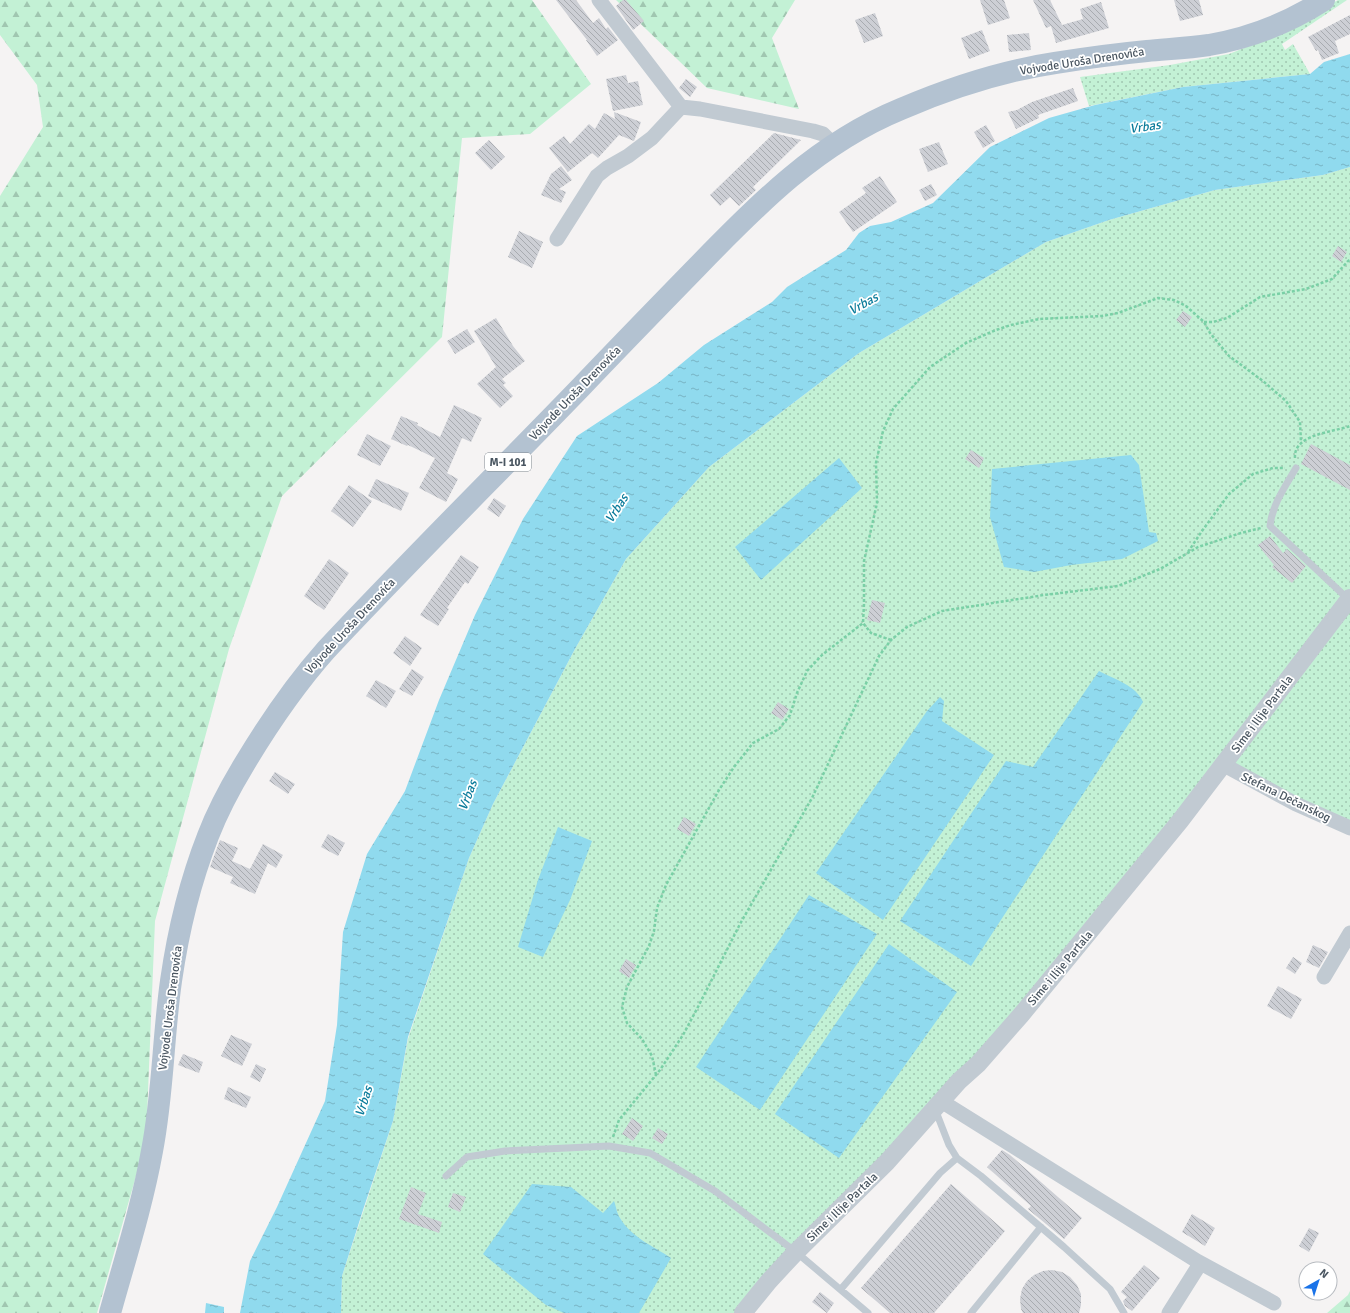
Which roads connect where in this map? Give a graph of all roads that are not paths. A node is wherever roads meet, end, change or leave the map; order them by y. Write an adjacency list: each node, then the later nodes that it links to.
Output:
1 (599, 0): 3 (street)
2 (1324, 0): 4 (main road, Vojvode Uroša Drenovića / M-I 101)
3 (681, 107): 4 (street); 5 (street)
4 (833, 144): 20 (main road, Vojvode Uroša Drenovića / M-I 101)
5 (557, 239)
6 (1296, 468): 7 (lane)
7 (1349, 598): 8 (street, Sime i Ilije Partala)
8 (1224, 765): 9 (street, Stefana Dečanskog); 12 (street, Sime i Ilije Partala)
9 (1350, 828)
10 (1350, 933): 11 (street)
11 (1324, 977)
12 (938, 1105): 13 (lane); 16 (street, Sime i Ilije Partala); 17 (street)
13 (957, 1158): 15 (lane); 18 (lane)
14 (446, 1176): 16 (lane)
15 (1041, 1227): 23 (lane); 24 (lane)
16 (796, 1252): 18 (lane); 21 (street, Sime i Ilije Partala)
17 (1197, 1261): 19 (street); 25 (street)
18 (841, 1289): 22 (lane)
19 (1274, 1303)
20 (110, 1313)
21 (743, 1313)
22 (868, 1313)
23 (971, 1313)
24 (1124, 1313)
25 (1169, 1313)

